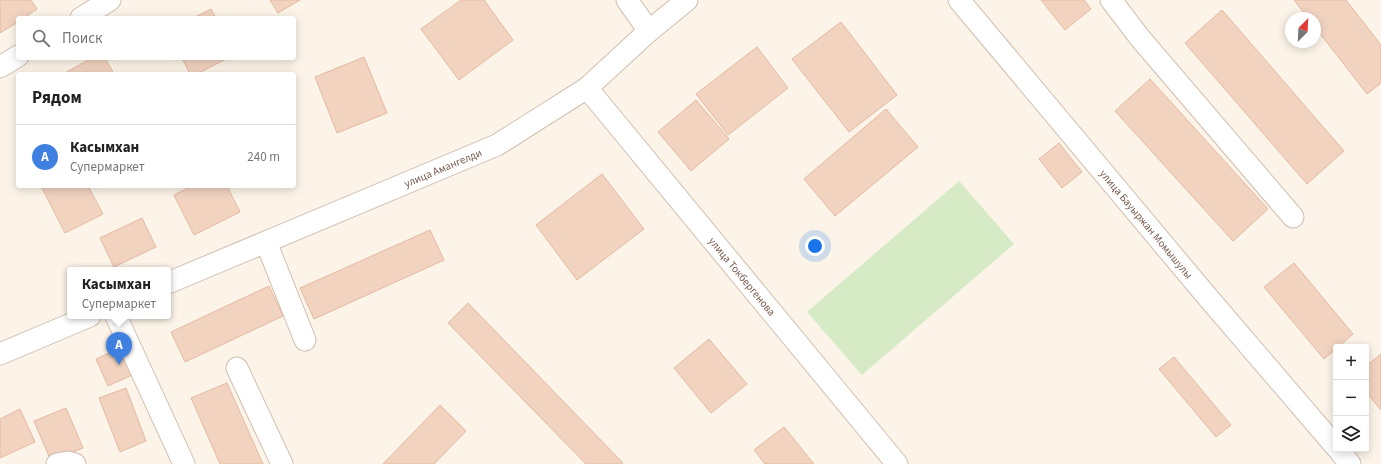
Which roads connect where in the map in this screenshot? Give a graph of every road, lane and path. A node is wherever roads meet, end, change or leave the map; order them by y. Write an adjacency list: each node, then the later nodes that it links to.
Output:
1 (110, 0): 6 (street)
2 (627, 0): 7 (street)
3 (687, 0): 7 (street, улица Амангелди)
4 (959, 0): 19 (street, улица Бауыржан Момышулы)
5 (1111, 0): 11 (street)
6 (84, 16)
7 (649, 31): 10 (street, улица Амангелди)
8 (16, 57): 9 (street)
9 (0, 67)
10 (587, 88): 12 (street, улица Амангелди); 25 (street, улица Токбергенова)
11 (1293, 216)
12 (266, 242): 13 (street, улица Амангелди); 16 (street)
13 (171, 282)
14 (83, 319): 17 (street)
15 (117, 319): 23 (street)
16 (305, 340)
17 (0, 354)
18 (238, 368): 24 (street)
19 (1333, 443)
20 (1340, 452): 26 (street, улица Бауыржан Момышулы)
21 (56, 464): 22 (street)
22 (75, 464)
23 (184, 464)
24 (282, 464)
25 (897, 464)
26 (1350, 464)

